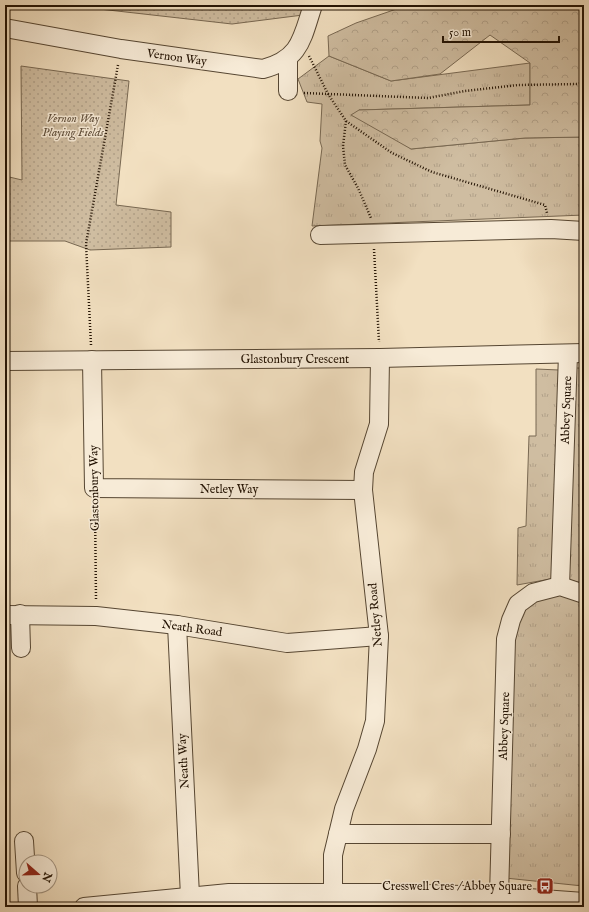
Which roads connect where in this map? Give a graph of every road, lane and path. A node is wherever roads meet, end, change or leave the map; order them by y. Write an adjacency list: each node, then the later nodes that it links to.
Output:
1 (313, 5): 3 (street)
2 (5, 28): 4 (street, Vernon Way)
3 (301, 40): 5 (street); 8 (path)
4 (121, 49): 5 (street, Vernon Way); 16 (path)
5 (288, 59): 7 (street)
6 (584, 82): 8 (path)
7 (288, 92): 8 (path)
8 (328, 94): 9 (path)
9 (346, 121): 10 (path); 11 (path)
10 (372, 227): 11 (street); 13 (street); 15 (path)
11 (550, 228): 12 (street)
12 (584, 231)
13 (320, 235)
14 (576, 353): 15 (street, Glastonbury Crescent); 20 (street, Abbey Square)
15 (380, 358): 16 (street, Glastonbury Crescent); 19 (street, Netley Road)
16 (92, 360): 17 (street, Glastonbury Crescent); 18 (street, Glastonbury Way)
17 (5, 361)
18 (94, 488): 19 (street, Netley Way); 23 (path, Glastonbury Way)
19 (363, 490): 25 (street, Netley Road)
20 (560, 586): 21 (street); 28 (street, Abbey Square)
21 (584, 594)
22 (12, 615): 23 (street, Neath Road); 26 (street)
23 (96, 616): 24 (street, Neath Road)
24 (176, 625): 25 (street, Neath Road); 33 (street, Neath Way)
25 (379, 636): 27 (street, Netley Road)
26 (21, 648)
27 (338, 834): 28 (street); 31 (street, Netley Road)
28 (501, 834): 34 (street, Abbey Square)
29 (24, 841): 30 (street)
30 (25, 854)
31 (333, 892): 35 (street); 36 (street)
32 (27, 894): 39 (street)
33 (190, 896): 35 (street); 41 (street)
34 (499, 896): 36 (street); 38 (street)
35 (229, 900)
36 (361, 900)
37 (584, 902): 38 (street)
38 (556, 904)
39 (28, 907)
40 (84, 907): 41 (street)
41 (87, 907)

